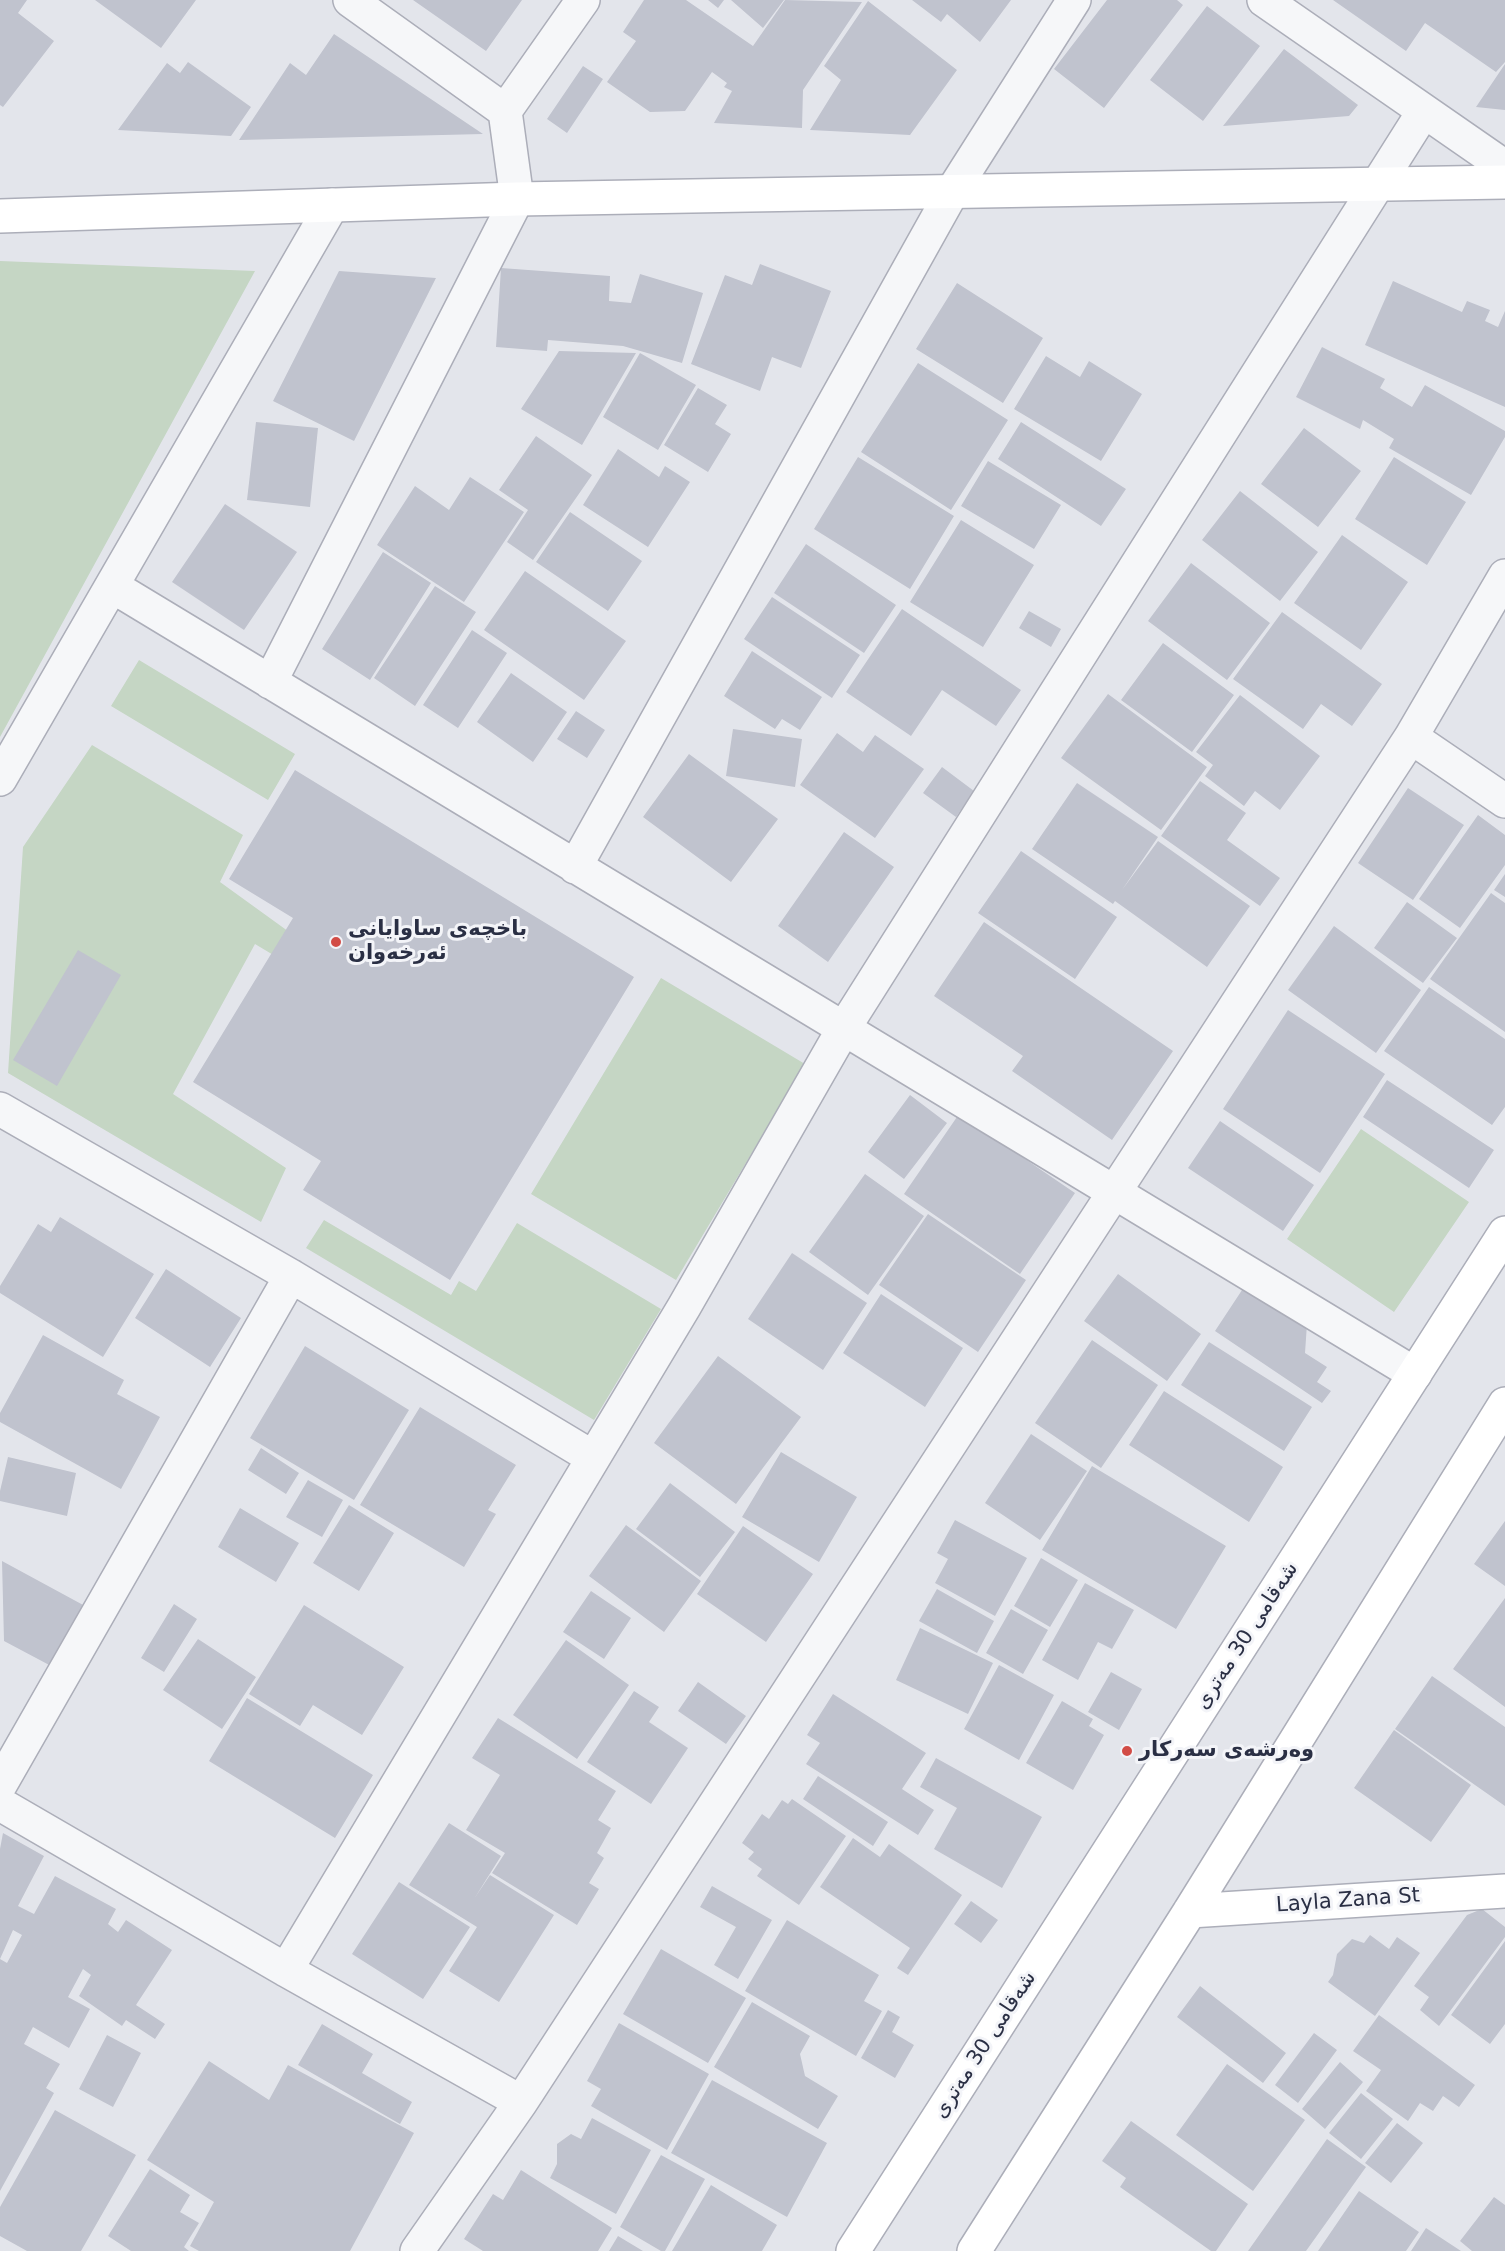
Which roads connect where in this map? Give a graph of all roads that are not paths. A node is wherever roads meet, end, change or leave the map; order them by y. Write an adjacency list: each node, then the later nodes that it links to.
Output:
1 (350, 0): 5 (street)
2 (583, 0): 5 (street)
3 (1074, 0): 10 (street)
4 (1263, 0): 6 (street)
5 (505, 111): 11 (street)
6 (1424, 111): 7 (street); 9 (street)
7 (1505, 167)
8 (1505, 182): 9 (main road)
9 (1378, 184): 10 (main road); 21 (street)
10 (952, 192): 11 (main road); 20 (street)
11 (517, 199): 12 (main road); 16 (street)
12 (332, 205): 13 (main road); 15 (street)
13 (0, 216)
14 (1505, 576): 17 (street)
15 (112, 586): 16 (street); 18 (street)
16 (270, 682): 20 (street)
17 (1412, 737): 19 (street); 23 (street)
18 (0, 779)
19 (1505, 801)
20 (575, 867): 21 (street)
21 (844, 1028): 23 (street); 28 (street)
22 (0, 1109): 25 (street)
23 (1115, 1192): 26 (street); 34 (street)
24 (1505, 1233): 26 (main road, شەقامی 30 مەتری)
25 (291, 1276): 28 (street); 29 (street)
26 (1415, 1374): 36 (main road, شەقامی 30 مەتری)
27 (1505, 1404): 32 (main road)
28 (592, 1457): 33 (street)
29 (0, 1785)
30 (0, 1804): 33 (street)
31 (1505, 1891): 32 (main road, Layla Zana St)
32 (1190, 1911): 37 (main road)
33 (286, 1970): 34 (street)
34 (521, 2102): 35 (street)
35 (417, 2251)
36 (853, 2251)
37 (975, 2251)

